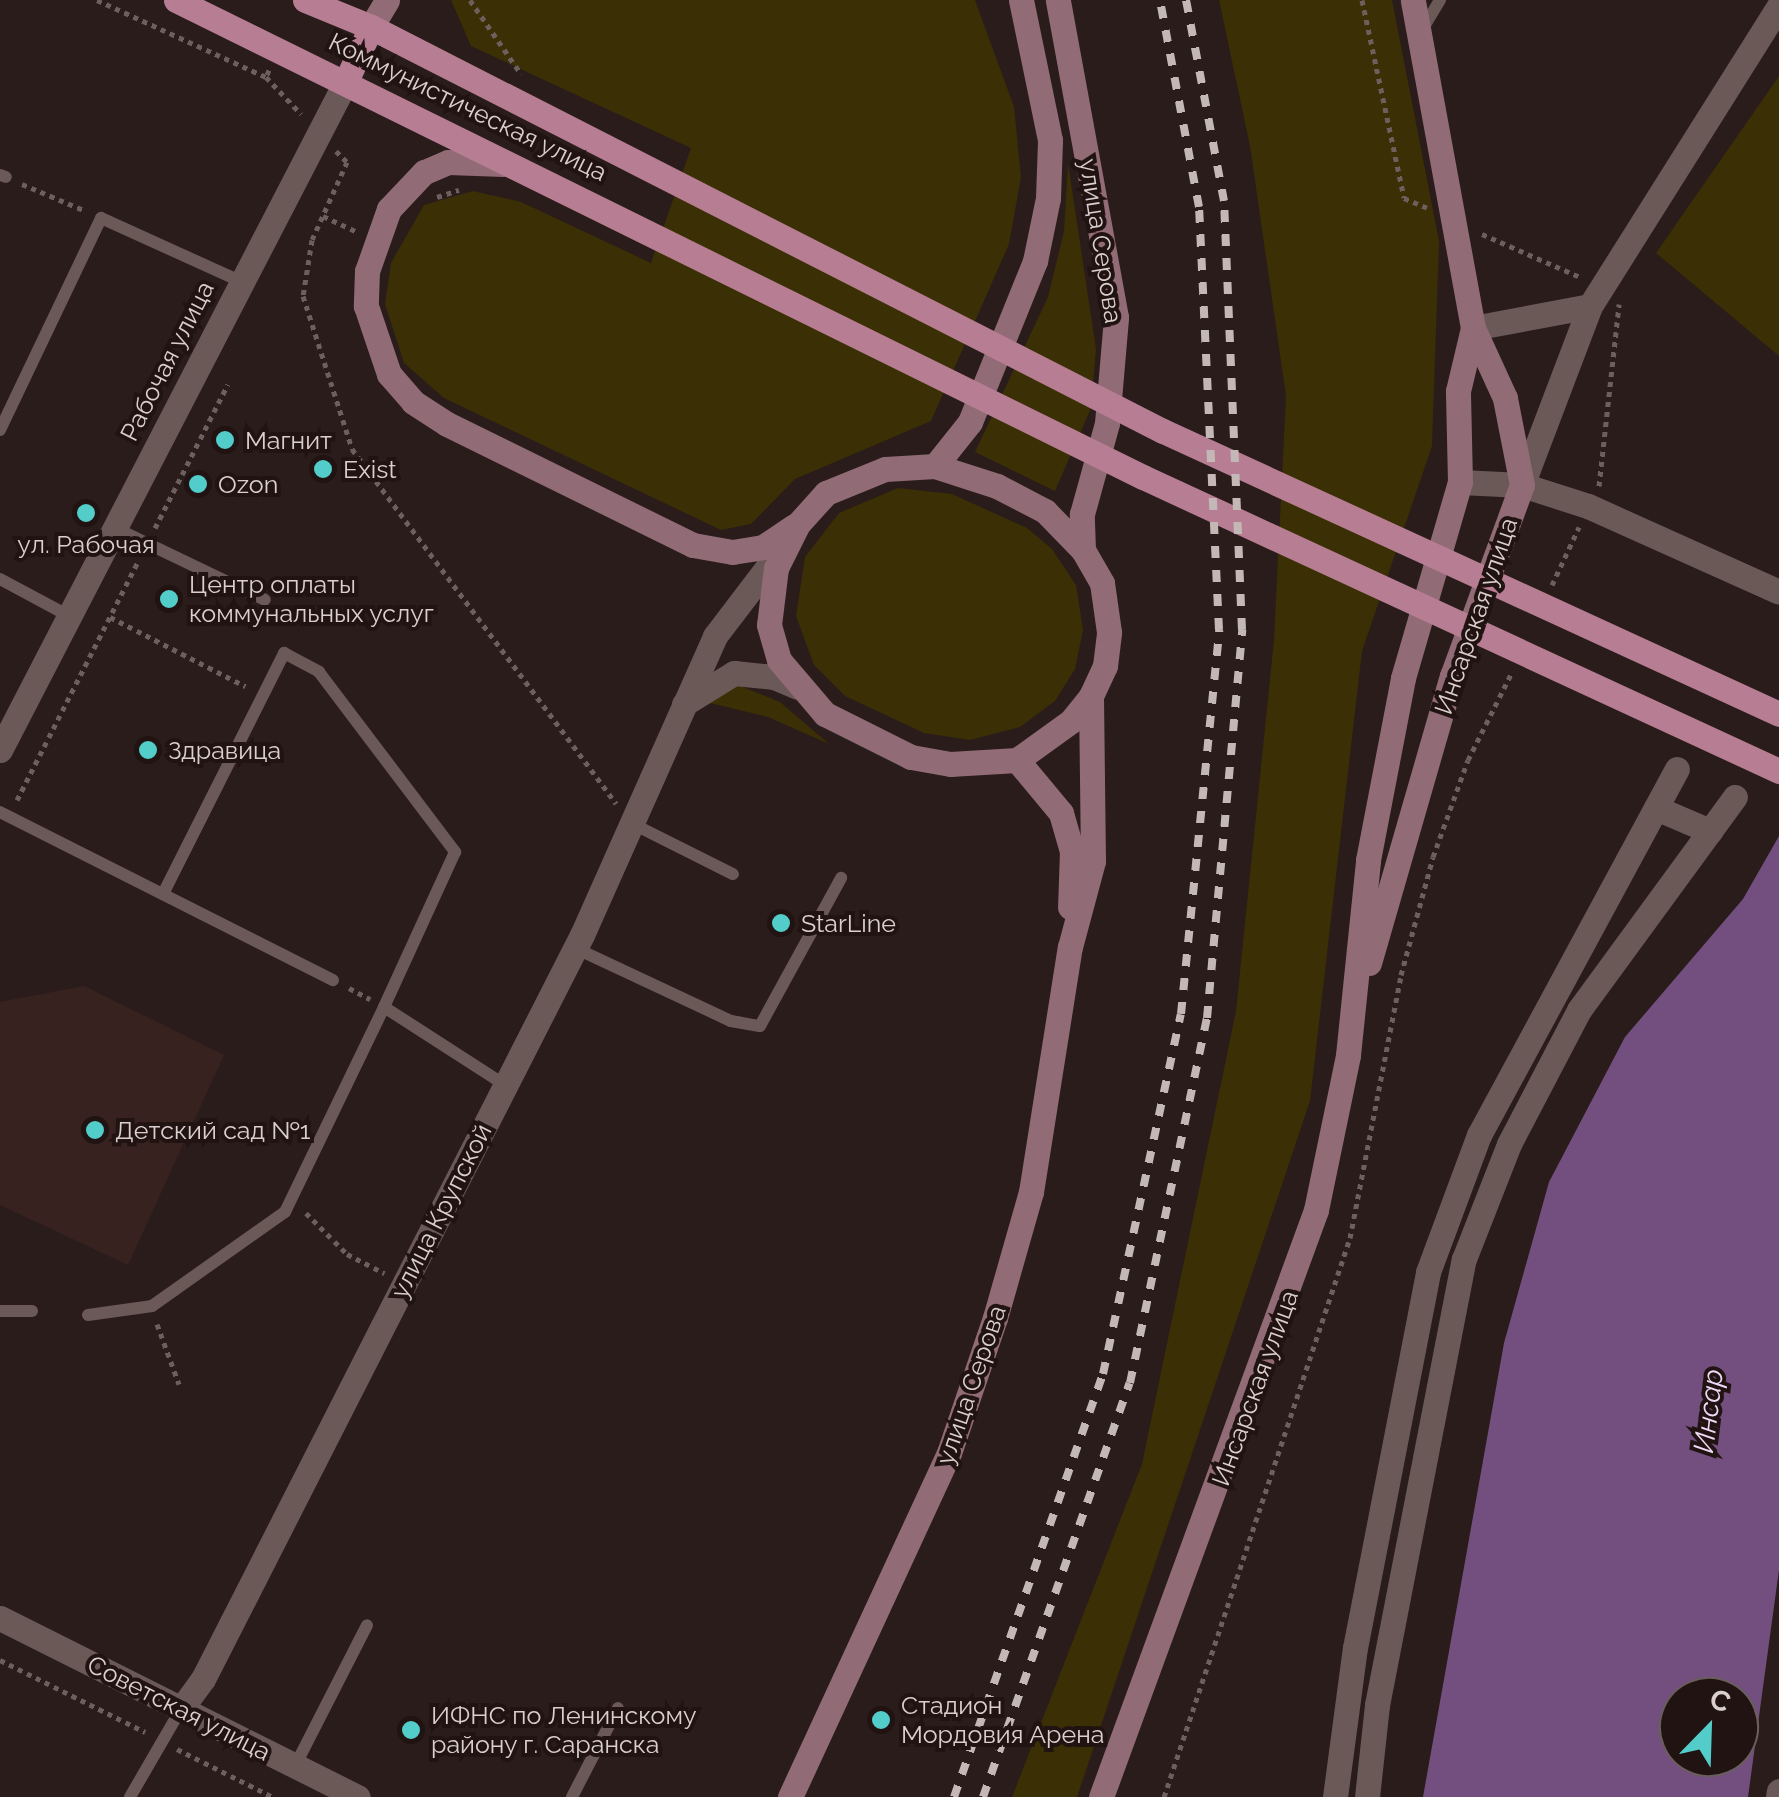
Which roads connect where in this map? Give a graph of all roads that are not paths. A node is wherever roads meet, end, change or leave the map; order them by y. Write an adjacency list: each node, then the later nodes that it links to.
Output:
1 (176, 0): 11 (main road, Коммунистическая улица)
2 (305, 0): 9 (main road, Коммунистическая улица)
3 (386, 0): 9 (street, Рабочая улица)
4 (1022, 0): 17 (street)
5 (1058, 0): 22 (street, улица Серова)
6 (1413, 0): 10 (street, Инсарская улица)
7 (1440, 0): 10 (lane)
8 (1779, 6): 14 (street)
9 (371, 27): 11 (main road, Рабочая улица); 30 (main road, Коммунистическая улица)
10 (1420, 32): 15 (street, Инсарская улица)
11 (347, 79): 12 (main road, Коммунистическая улица); 13 (street, Рабочая улица)
12 (521, 166): 21 (street); 34 (main road, Коммунистическая улица)
13 (242, 282): 16 (lane); 20 (street, Рабочая улица)
14 (1590, 306): 15 (street); 19 (street)
15 (1473, 328): 18 (street, Инсарская улица); 19 (street, Инсарская улица)
16 (0, 430)
17 (935, 466): 21 (street); 22 (street)
18 (1460, 482): 19 (street); 47 (street, Инсарская улица)
19 (1522, 485): 24 (street); 47 (street, Инсарская улица)
20 (115, 528): 25 (lane); 26 (street, Рабочая улица)
21 (794, 531): 27 (street); 29 (street, улица Крупской)
22 (1083, 550): 28 (street, улица Серова)
23 (0, 579): 26 (lane)
24 (1779, 592)
25 (265, 600)
26 (70, 616): 31 (street, Рабочая улица)
27 (797, 688): 29 (street); 32 (street)
28 (1091, 696): 32 (street); 43 (street, улица Серова)
29 (684, 704): 38 (street, улица Крупской)
30 (1779, 714)
31 (0, 750)
32 (1017, 760): 43 (street, улица Серова)
33 (1677, 769): 36 (street)
34 (1779, 771)
35 (1735, 796): 39 (street)
36 (1656, 808): 39 (street); 64 (street)
37 (4, 814): 42 (lane)
38 (631, 823): 40 (lane); 44 (street, улица Крупской)
39 (1710, 830): 65 (street)
40 (733, 874)
41 (841, 878): 44 (lane)
42 (163, 894): 45 (lane); 46 (lane)
43 (1070, 947): 61 (street, улица Серова)
44 (575, 948): 48 (street, улица Крупской)
45 (333, 980)
46 (384, 1007): 48 (lane); 51 (lane)
47 (1352, 1021): 56 (street, Инсарская улица)
48 (505, 1085): 54 (street, улица Крупской)
49 (0, 1311): 50 (lane)
50 (32, 1311)
51 (88, 1315)
52 (0, 1618): 54 (street, Советская улица)
53 (367, 1625): 57 (lane)
54 (181, 1708): 57 (street, Советская улица); 58 (lane)
55 (618, 1708): 60 (lane)
56 (1122, 1745): 62 (street, Инсарская улица); 63 (street, Инсарская улица)
57 (295, 1766): 59 (street, Советская улица)
58 (130, 1797)
59 (358, 1797)
60 (572, 1797)
61 (790, 1797)
62 (1100, 1797)
63 (1119, 1797)
64 (1335, 1797)
65 (1367, 1797)

